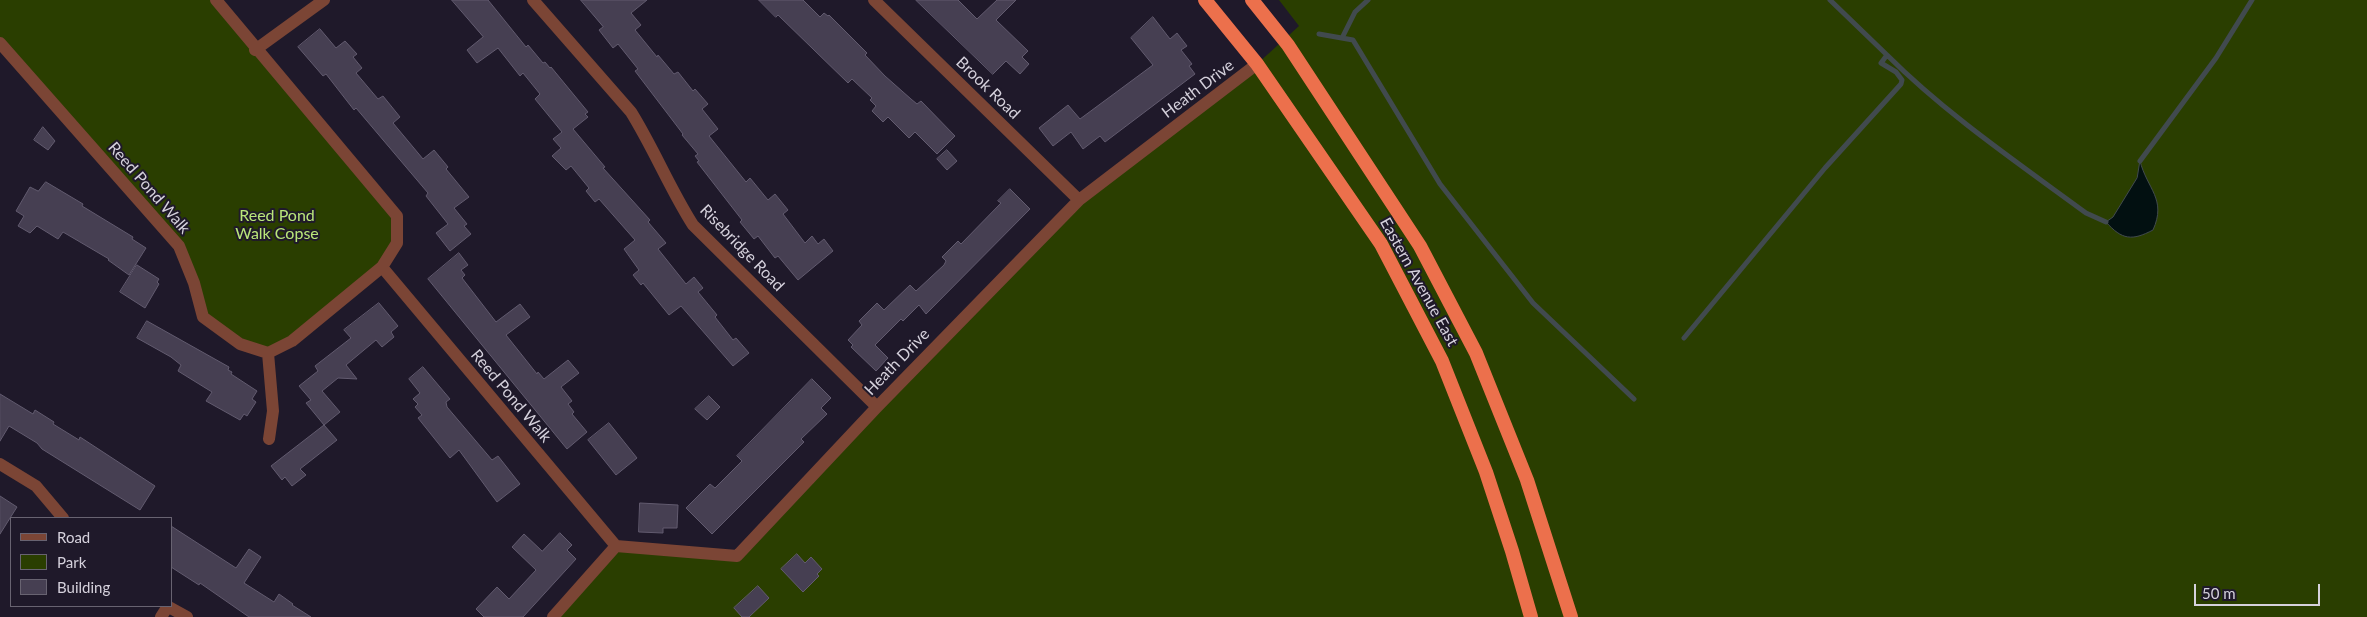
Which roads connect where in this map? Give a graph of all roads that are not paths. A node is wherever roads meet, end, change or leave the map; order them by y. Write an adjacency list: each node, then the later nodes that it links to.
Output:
1 (216, 0): 8 (street)
2 (324, 0): 8 (street)
3 (533, 0): 13 (street, Risebridge Road)
4 (874, 0): 10 (street, Brook Road)
5 (1205, 0): 9 (highway, Eastern Avenue East)
6 (1252, 0): 22 (highway, Eastern Avenue East)
7 (0, 43): 12 (street, Reed Pond Walk)
8 (255, 50): 11 (street)
9 (1257, 64): 10 (street, Heath Drive); 21 (highway, Eastern Avenue East)
10 (1079, 200): 13 (street, Heath Drive)
11 (382, 267): 12 (street); 17 (street, Reed Pond Walk)
12 (268, 353): 14 (street)
13 (877, 407): 17 (street, Heath Drive)
14 (269, 439)
15 (0, 464): 16 (street)
16 (62, 517)
17 (616, 546): 20 (street)
18 (169, 607): 19 (street)
19 (187, 617)
20 (553, 617)
21 (1531, 617)
22 (1570, 617)

